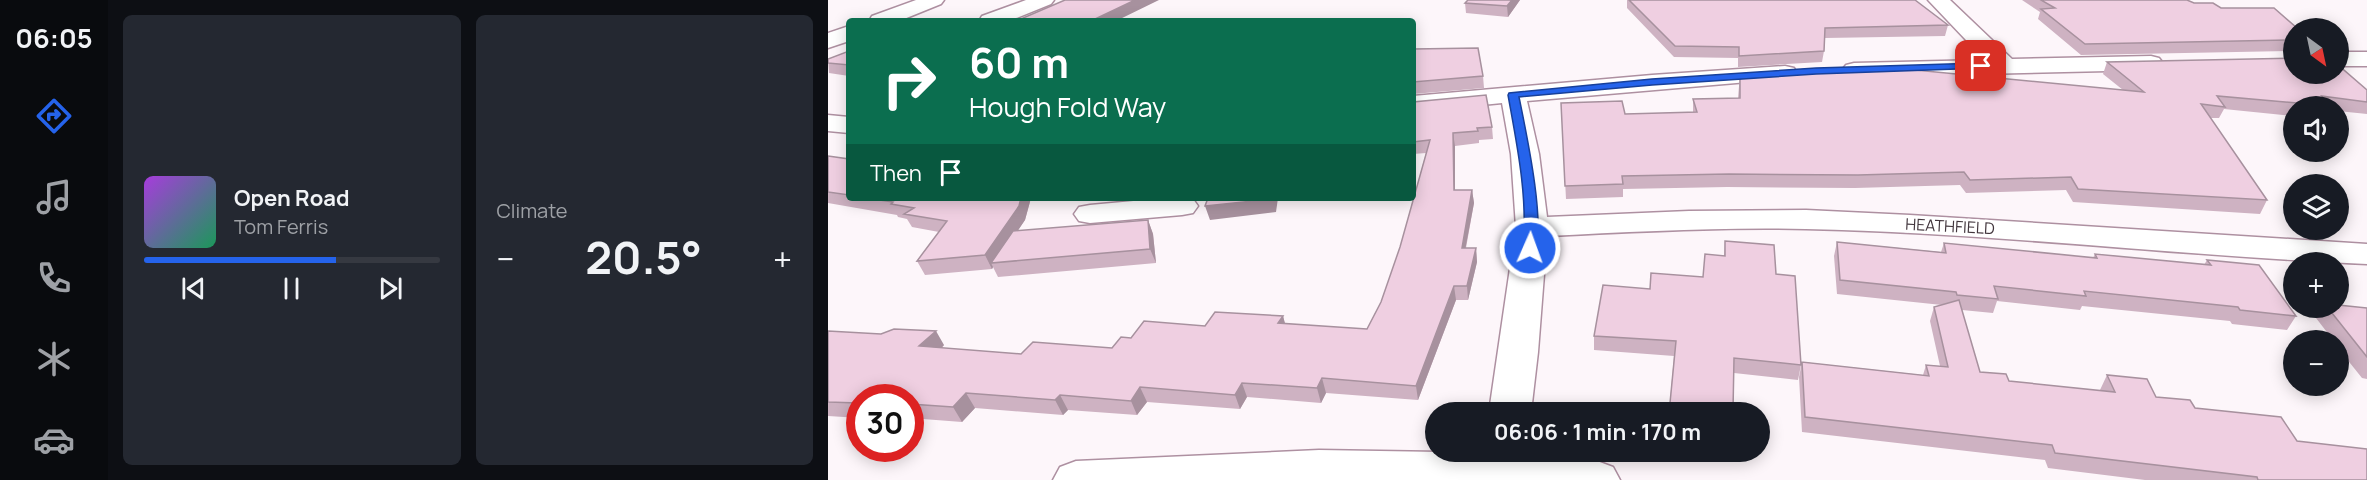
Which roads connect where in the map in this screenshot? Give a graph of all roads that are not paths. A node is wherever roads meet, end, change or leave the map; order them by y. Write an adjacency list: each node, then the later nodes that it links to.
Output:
1 (934, 0): 4 (street)
2 (1044, 0): 5 (street)
3 (1938, 0): 11 (street)
4 (888, 18)
5 (998, 18)
6 (846, 34): 7 (street)
7 (828, 41)
8 (2367, 58): 9 (street)
9 (2349, 59)
10 (2178, 62): 11 (street)
11 (2005, 66): 12 (street)
12 (1513, 95): 13 (street); 19 (street)
13 (1416, 104)
14 (828, 123): 15 (street)
15 (846, 125)
16 (1140, 204): 17 (street); 18 (street)
17 (1182, 206)
18 (1090, 214)
19 (1532, 227): 20 (street, HEATHFIELD); 21 (street)
20 (2367, 254)
21 (1512, 402)
22 (1477, 462): 24 (street)
23 (1508, 462): 25 (street)
24 (1076, 480)
25 (1597, 480)

